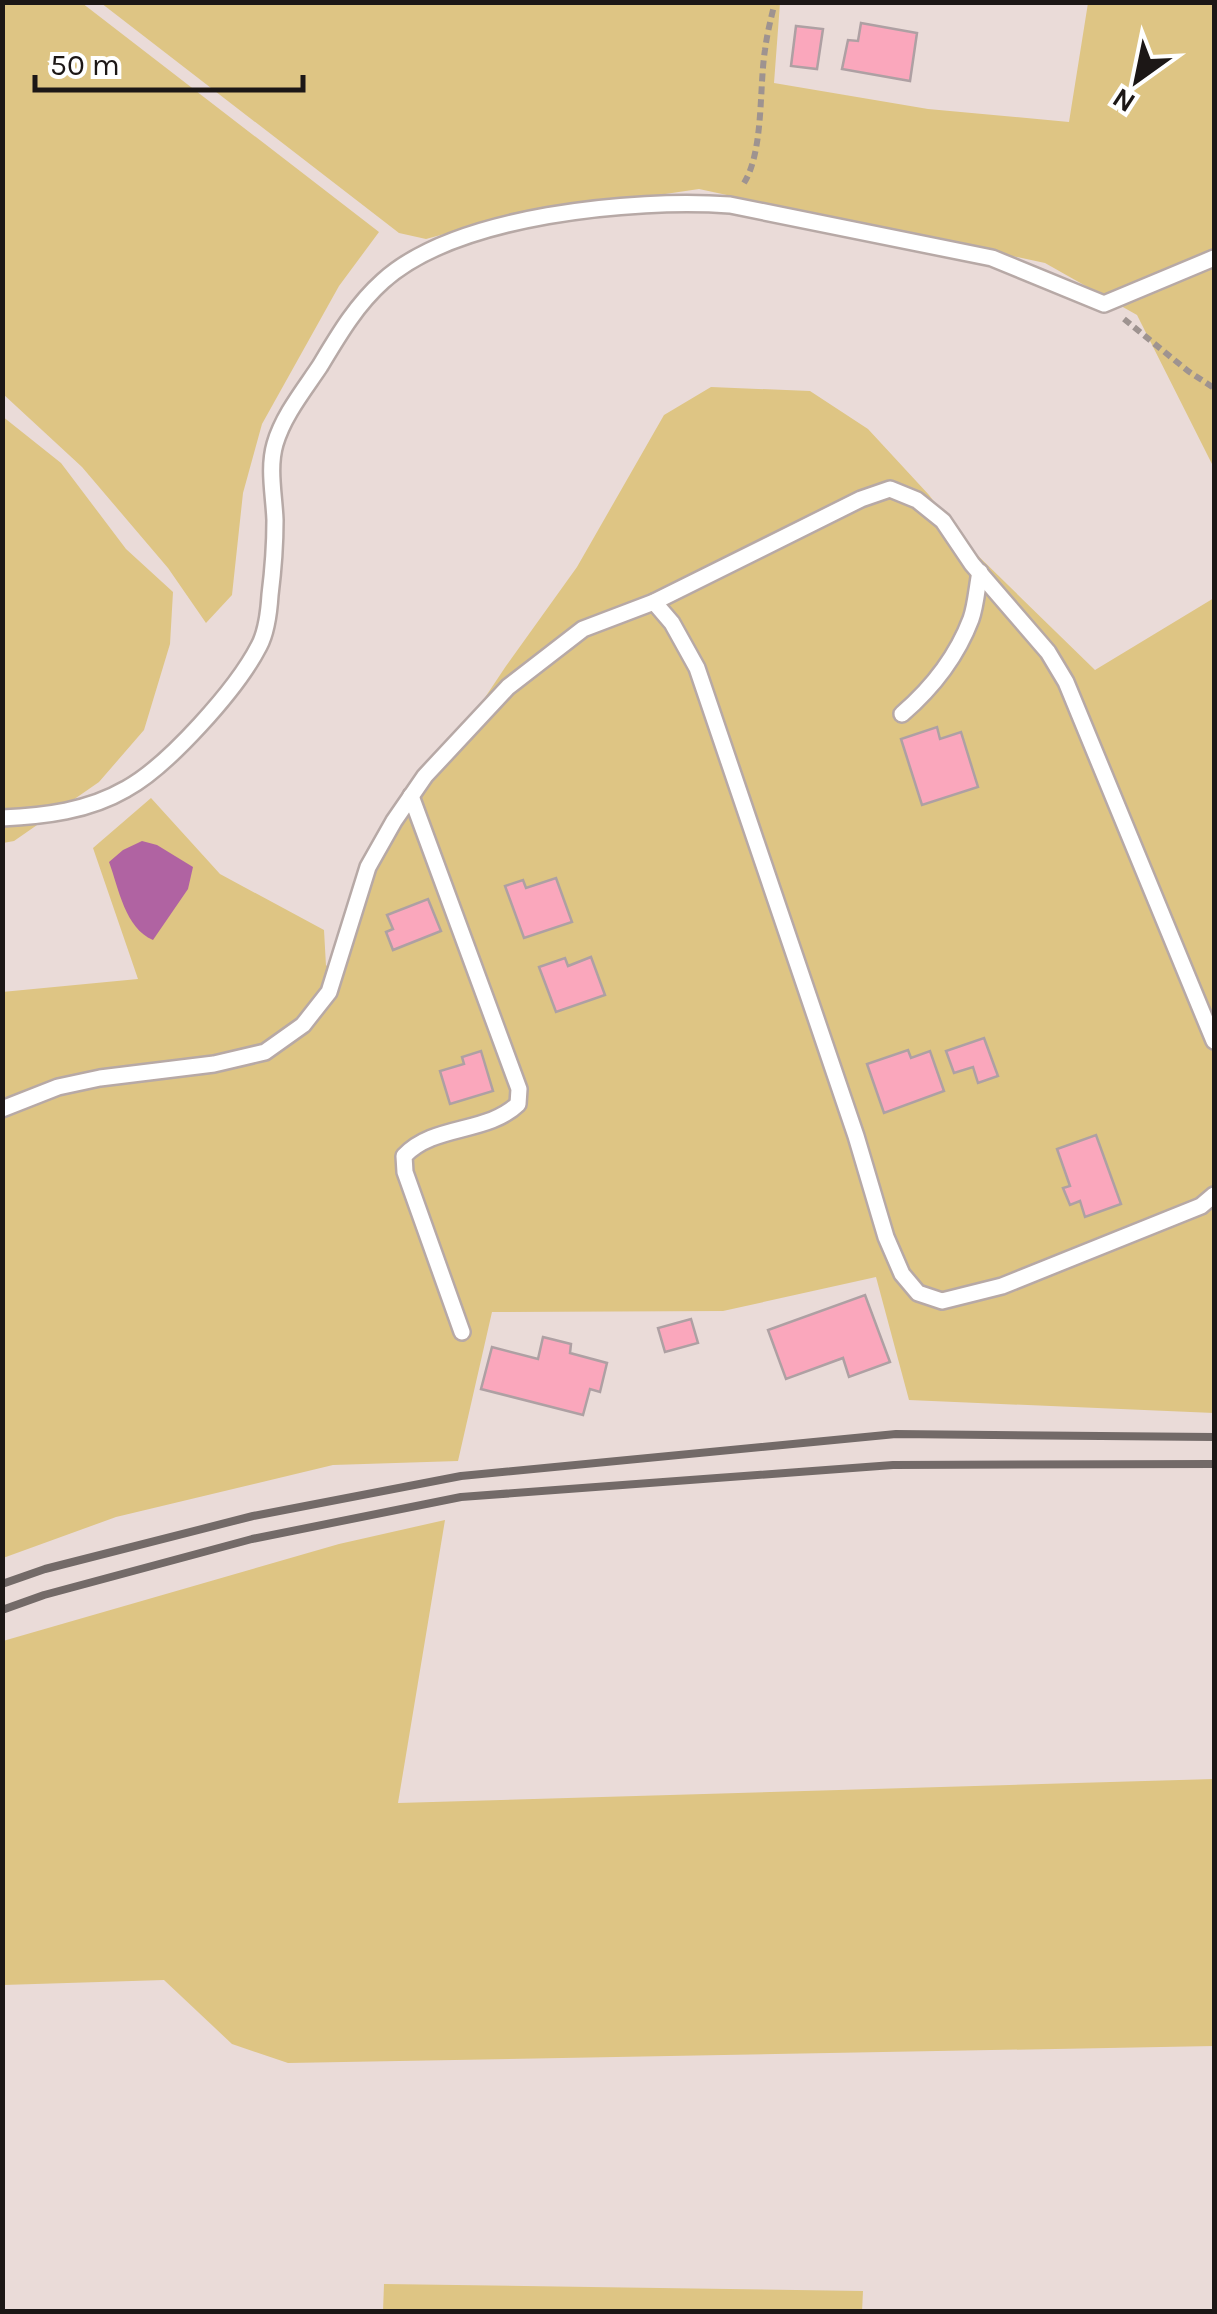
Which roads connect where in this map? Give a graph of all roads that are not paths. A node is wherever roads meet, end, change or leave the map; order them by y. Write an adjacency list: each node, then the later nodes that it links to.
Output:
1 (1214, 258): 6 (lane)
2 (980, 572): 3 (lane); 4 (lane); 7 (lane)
3 (654, 602): 5 (lane); 9 (lane)
4 (902, 714)
5 (411, 796): 8 (lane); 10 (lane)
6 (2, 818)
7 (1214, 1042)
8 (2, 1109)
9 (1214, 1195)
10 (462, 1332)

